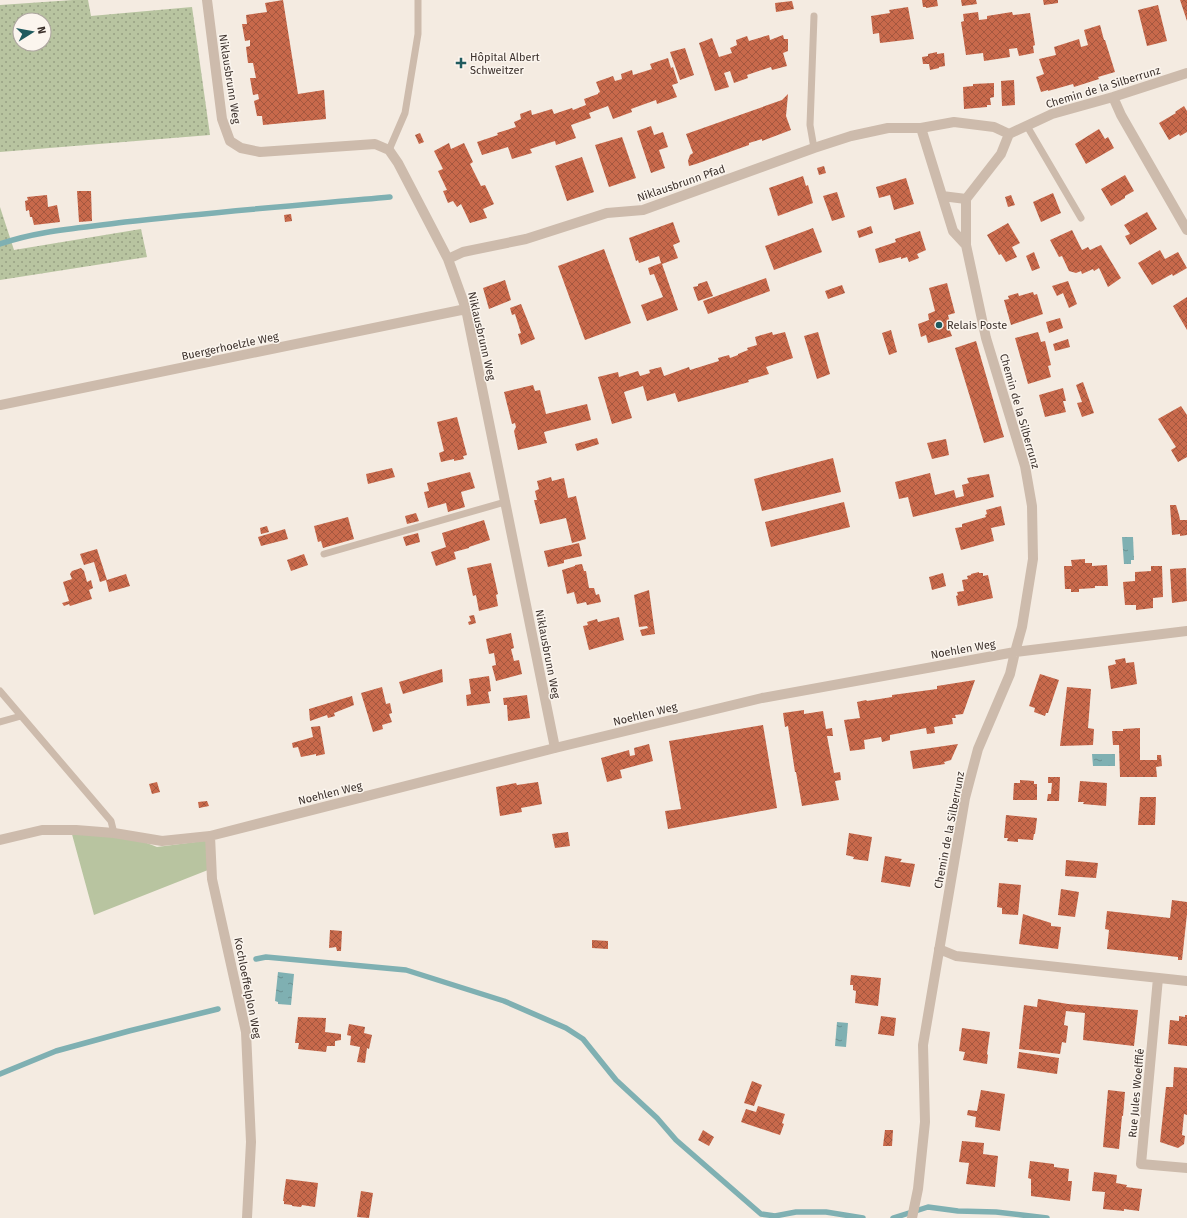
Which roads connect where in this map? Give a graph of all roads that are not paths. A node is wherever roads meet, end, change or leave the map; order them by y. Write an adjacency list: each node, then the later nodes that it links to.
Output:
1 (207, 0): 10 (street, Niklausbrunn Weg)
2 (418, 0): 10 (lane)
3 (814, 16): 9 (lane)
4 (1187, 74): 5 (street, Chemin de la Silberrunz)
5 (1113, 97): 6 (street, Chemin de la Silberrunz); 14 (street)
6 (1027, 126): 8 (street, Chemin de la Silberrunz); 13 (lane)
7 (921, 128): 8 (street); 9 (street, Niklausbrunn Pfad); 11 (street, Chemin de la Silberrunz)
8 (1009, 134): 12 (street)
9 (814, 148): 16 (street, Niklausbrunn Pfad)
10 (388, 150): 16 (street, Niklausbrunn Weg)
11 (942, 196): 12 (street); 15 (street, Chemin de la Silberrunz)
12 (966, 199): 15 (street, Chemin de la Silberrunz)
13 (1081, 218)
14 (1187, 230)
15 (966, 245): 22 (street, Chemin de la Silberrunz)
16 (448, 260): 17 (street, Niklausbrunn Weg)
17 (466, 309): 18 (street, Buergerhoelzle Weg); 19 (street, Niklausbrunn Weg)
18 (0, 405)
19 (505, 502): 20 (lane); 26 (street, Niklausbrunn Weg)
20 (324, 554)
21 (1187, 631): 22 (street, Noehlen Weg)
22 (1014, 652): 26 (street, Noehlen Weg); 30 (street, Chemin de la Silberrunz)
23 (0, 691): 24 (lane)
24 (21, 716): 25 (lane); 27 (lane)
25 (0, 722)
26 (555, 748): 28 (street, Noehlen Weg)
27 (114, 833): 28 (street, Noehlen Weg); 29 (street, Noehlen Weg)
28 (210, 836): 34 (street, Kochloeffelplon Weg)
29 (0, 840)
30 (939, 949): 31 (street); 35 (street, Chemin de la Silberrunz)
31 (1158, 978): 32 (street); 33 (street, Rue Jules Woelfflé)
32 (1187, 981)
33 (1187, 1168)
34 (247, 1218)
35 (912, 1218)

